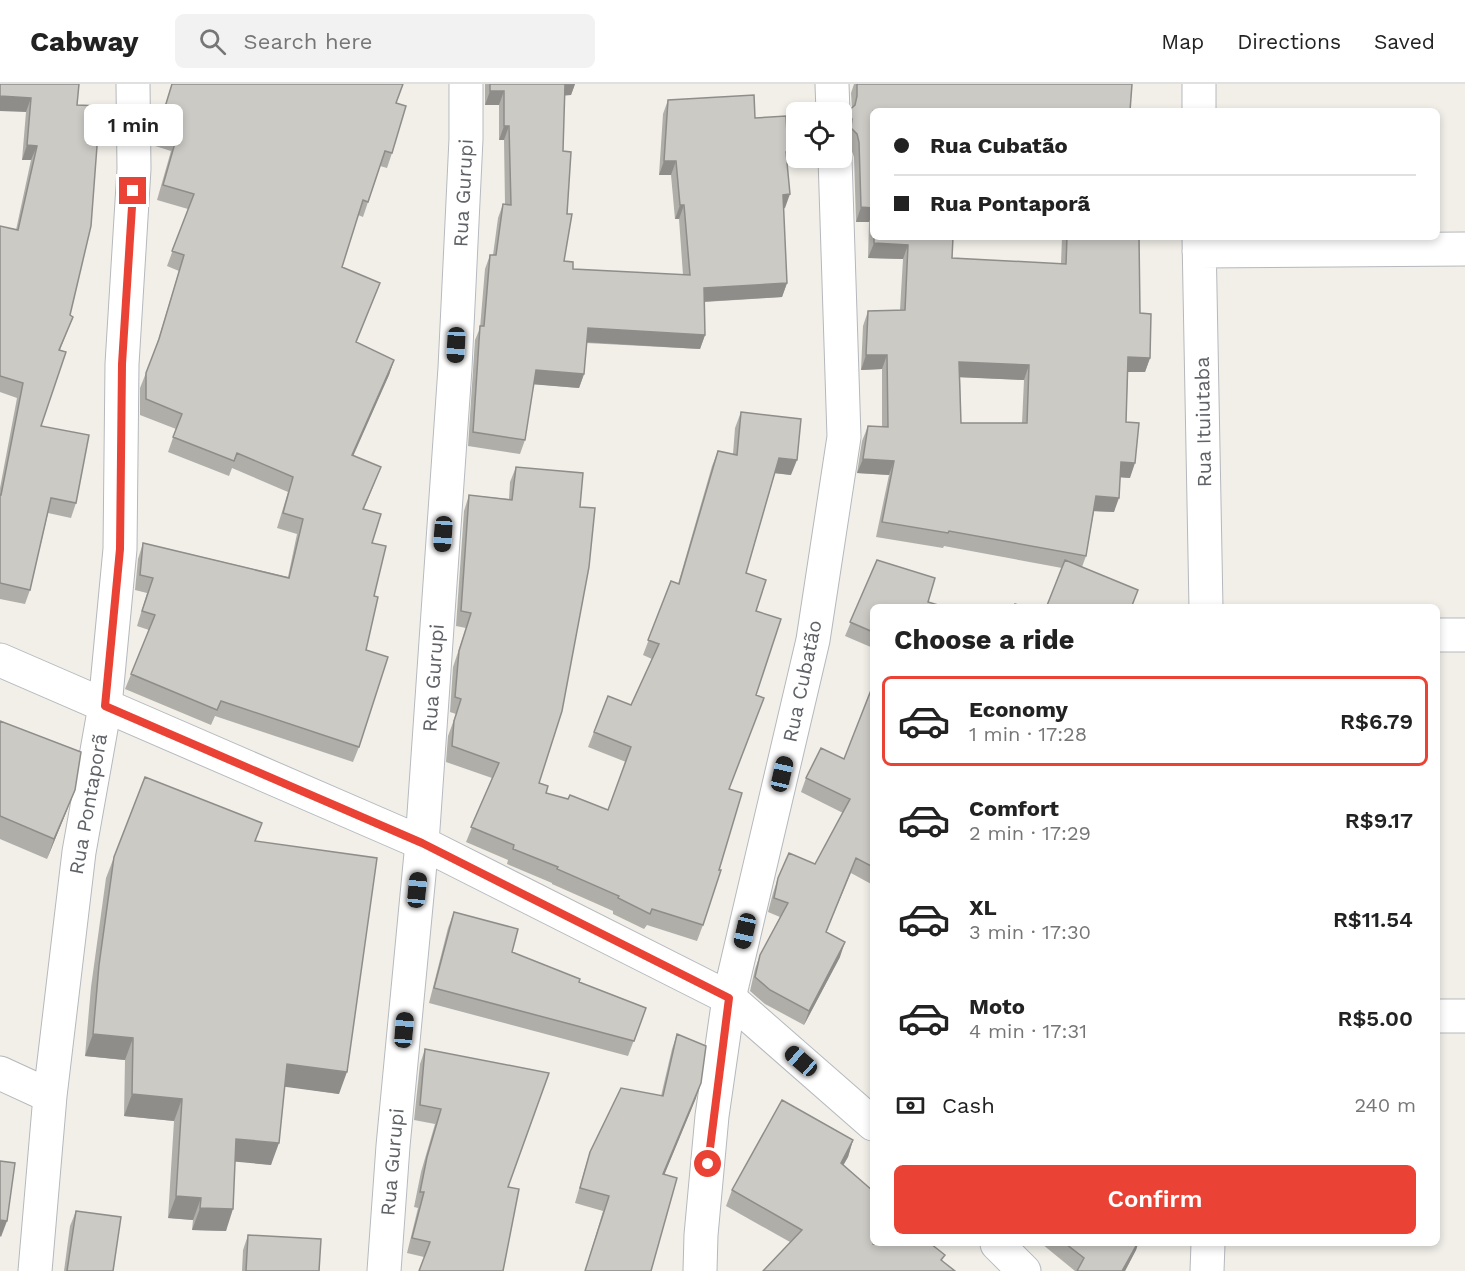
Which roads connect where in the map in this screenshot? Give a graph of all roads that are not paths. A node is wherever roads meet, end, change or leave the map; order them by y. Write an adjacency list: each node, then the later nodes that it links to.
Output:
1 (134, 84): 14 (street, Rua Pontaporã)
2 (466, 84): 15 (street, Rua Gurupi)
3 (832, 84): 5 (street)
4 (1199, 84): 6 (street)
5 (833, 102)
6 (1199, 108)
7 (835, 168): 16 (street, Rua Cubatão)
8 (1199, 244): 9 (street); 10 (street, Rua Ituiutaba)
9 (1465, 249)
10 (1206, 604)
11 (1465, 634): 12 (street)
12 (1440, 635)
13 (0, 660): 14 (street)
14 (105, 706): 15 (street); 20 (street, Rua Pontaporã)
15 (422, 843): 16 (street); 25 (street, Rua Gurupi)
16 (729, 998): 21 (street); 26 (street, Rua Cubatão)
17 (1440, 1016): 18 (street)
18 (1465, 1016)
19 (0, 1073): 20 (street)
20 (50, 1096): 24 (street, Rua Pontaporã)
21 (870, 1121)
22 (999, 1246): 27 (street)
23 (1208, 1246): 28 (street)
24 (35, 1271)
25 (384, 1271)
26 (700, 1271)
27 (1024, 1271)
28 (1207, 1271)

